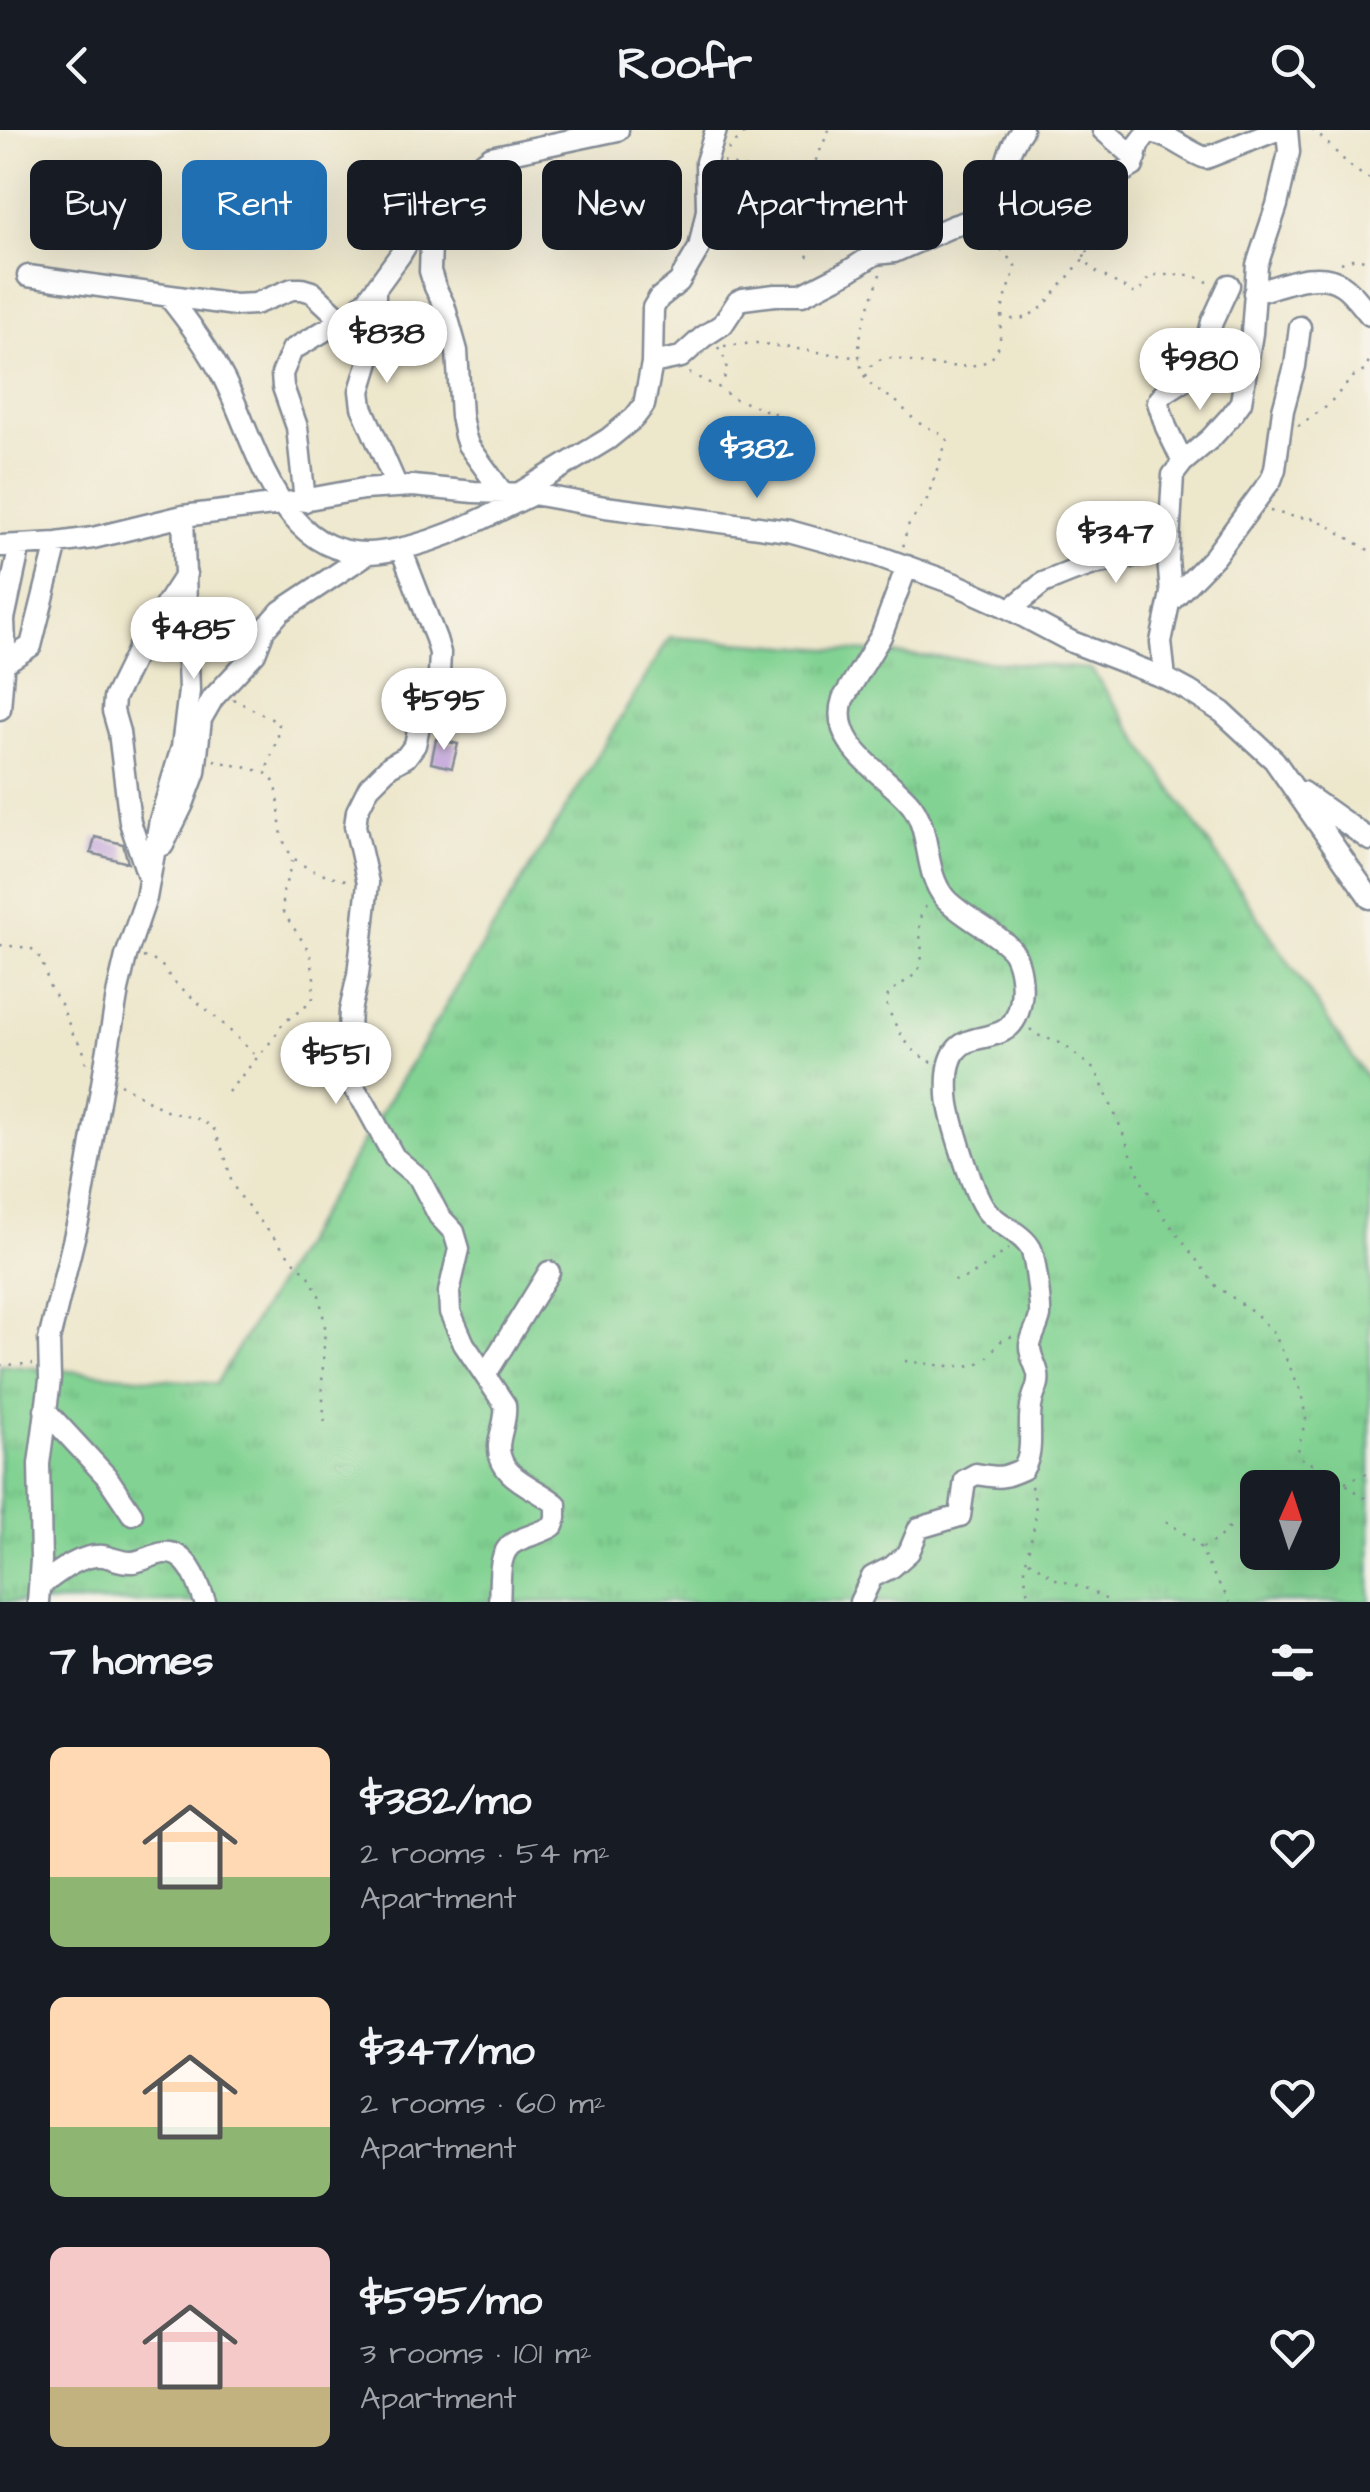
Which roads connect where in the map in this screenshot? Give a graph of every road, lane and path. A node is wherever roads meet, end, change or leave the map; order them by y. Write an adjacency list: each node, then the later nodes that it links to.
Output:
1 (618, 130): 10 (street)
2 (716, 130): 35 (street)
3 (828, 130): 11 (path)
4 (1022, 130): 12 (street)
5 (1102, 130): 9 (street)
6 (1278, 130): 9 (street)
7 (1287, 130): 27 (street)
8 (1312, 130): 14 (path)
9 (1136, 158): 13 (street)
10 (487, 160)
11 (816, 160)
12 (1006, 160)
13 (1128, 168)
14 (1370, 178)
15 (403, 250): 26 (street)
16 (431, 250): 42 (street)
17 (810, 250): 23 (path)
18 (897, 250): 33 (path); 35 (street)
19 (1001, 250): 29 (path)
20 (1079, 250): 22 (path)
21 (1088, 250): 22 (path)
22 (1085, 256): 25 (path); 29 (path)
23 (807, 257)
24 (28, 276): 28 (street)
25 (1229, 284): 40 (street)
26 (375, 290): 31 (street); 41 (street)
27 (1254, 293): 30 (street); 40 (street)
28 (168, 296): 31 (street); 44 (street)
29 (1001, 316): 36 (path)
30 (1370, 316)
31 (342, 320): 43 (street)
32 (1300, 327): 39 (street)
33 (860, 358): 36 (path); 37 (path)
34 (1370, 359): 39 (path)
35 (662, 362): 37 (path); 42 (street)
36 (865, 377): 53 (path)
37 (722, 389): 38 (path)
38 (779, 414)
39 (1278, 444): 45 (street)
40 (1183, 462): 47 (street)
41 (397, 487): 42 (street); 43 (street)
42 (518, 493): 50 (street); 53 (street)
43 (305, 500): 44 (street)
44 (281, 504): 46 (street); 52 (street)
45 (1255, 504): 51 (path); 55 (street)
46 (183, 516): 48 (street); 54 (street)
47 (1170, 518): 55 (street); 56 (street)
48 (57, 543): 49 (street); 58 (street)
49 (10, 545): 57 (street)
50 (401, 549): 52 (street); 68 (street)
51 (1370, 551)
52 (367, 554): 60 (street)
53 (903, 565): 56 (street); 67 (street)
54 (186, 574): 69 (street); 69 (street)
55 (1169, 603): 59 (street)
56 (1011, 610): 59 (street)
57 (2, 633): 58 (street)
58 (3, 664): 61 (street)
59 (1165, 678): 64 (street)
60 (218, 692): 62 (street); 63 (path)
61 (0, 709)
62 (198, 756): 63 (path); 69 (street)
63 (266, 773): 66 (path)
64 (1292, 785): 65 (street); 70 (street)
65 (1370, 840)
66 (294, 858): 68 (path); 74 (path)
67 (935, 882): 73 (street); 76 (path)
68 (368, 887): 85 (street)
69 (147, 888): 72 (street)
70 (1370, 898)
71 (0, 945): 75 (path)
72 (127, 952): 74 (path); 75 (street)
73 (1017, 1012): 76 (street); 89 (path)
74 (258, 1058): 77 (path)
75 (95, 1067): 82 (street); 87 (path)
76 (949, 1068): 78 (street)
77 (228, 1092)
78 (1022, 1240): 80 (path); 81 (street)
79 (549, 1272): 85 (street)
80 (954, 1281)
81 (1035, 1331): 83 (path); 88 (street)
82 (49, 1361): 84 (path); 86 (street)
83 (905, 1362)
84 (0, 1365)
85 (486, 1374): 101 (street)
86 (45, 1410): 94 (street); 99 (street)
87 (325, 1430)
88 (1023, 1469): 98 (path); 102 (street)
89 (1324, 1470)
90 (1370, 1472): 92 (path)
91 (1340, 1480): 92 (path)
92 (1344, 1483): 93 (path)
93 (1370, 1502)
94 (132, 1514)
95 (1166, 1521): 97 (path)
96 (1240, 1527): 97 (path)
97 (1201, 1548): 105 (path)
98 (1028, 1560): 103 (path); 104 (path)
99 (40, 1594): 100 (street)
100 (206, 1602)
101 (499, 1602)
102 (860, 1602)
103 (1026, 1602)
104 (1111, 1602)
105 (1230, 1602)

